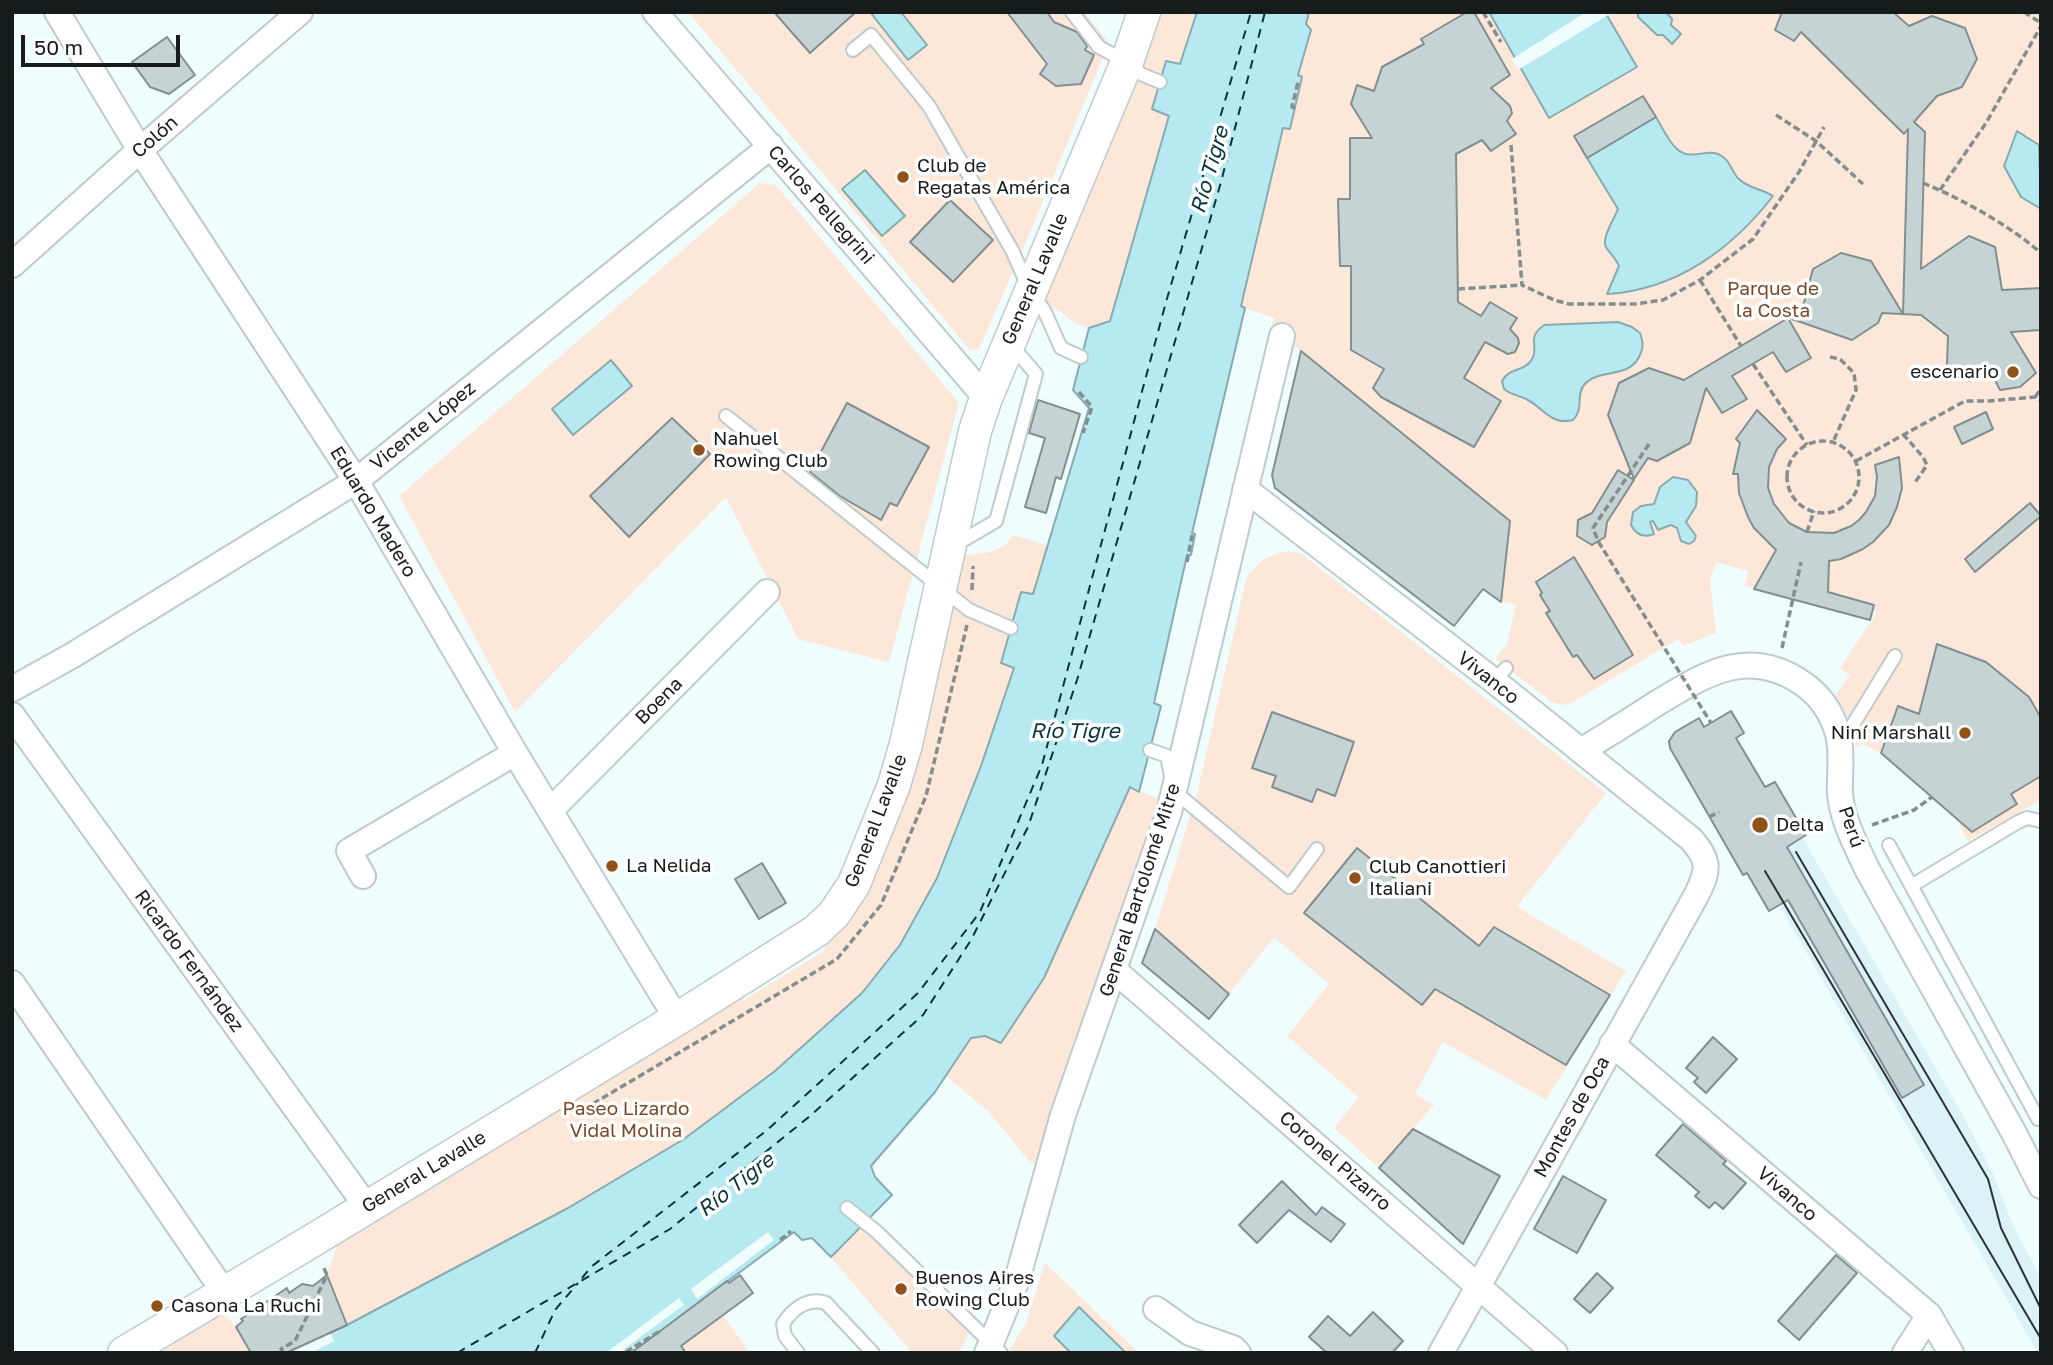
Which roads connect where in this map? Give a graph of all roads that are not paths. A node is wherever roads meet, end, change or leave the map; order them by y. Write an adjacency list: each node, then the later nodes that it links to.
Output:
1 (57, 12): 10 (street, Eduardo Madero)
2 (300, 12): 10 (street, Colón)
3 (655, 12): 9 (street, Carlos Pellegrini)
4 (1072, 12): 7 (lane)
5 (1144, 12): 7 (street, General Lavalle)
6 (853, 50): 12 (lane)
7 (1127, 62): 8 (lane); 12 (street, General Lavalle)
8 (1160, 82)
9 (771, 146): 16 (street, Carlos Pellegrini); 18 (street, Vicente López)
10 (140, 150): 11 (street, Colón); 18 (street, Eduardo Madero)
11 (12, 265)
12 (1030, 291): 14 (street, General Lavalle); 15 (lane)
13 (1282, 336): 19 (street, General Bartolomé Mitre)
14 (1009, 342): 16 (street, General Lavalle); 20 (lane)
15 (1081, 357)
16 (986, 398): 20 (street, General Lavalle)
17 (726, 416): 21 (lane)
18 (356, 481): 25 (street, Vicente López); 30 (street, Eduardo Madero)
19 (1245, 489): 29 (street, Vivanco); 31 (street, General Bartolomé Mitre)
20 (958, 540): 21 (street, General Lavalle)
21 (941, 586): 23 (lane); 41 (street, General Lavalle)
22 (767, 592): 32 (street, Boena)
23 (1012, 628)
24 (1895, 656): 27 (lane)
25 (12, 689)
26 (12, 715): 46 (street, Ricardo Fernández)
27 (1838, 734): 29 (street, Perú); 44 (street, Perú)
28 (1150, 750): 31 (lane)
29 (1581, 751): 37 (street, Vivanco)
30 (515, 753): 32 (street, Eduardo Madero); 36 (street)
31 (1174, 791): 35 (lane); 39 (street, General Bartolomé Mitre)
32 (551, 810): 41 (street, Eduardo Madero)
33 (2041, 821): 38 (lane)
34 (1889, 845): 38 (lane)
35 (1317, 849)
36 (363, 876)
37 (1703, 882): 42 (street, Montes de Oca)
38 (1911, 886): 43 (lane)
39 (1114, 970): 48 (street, Coronel Pizarro); 52 (street, General Bartolomé Mitre)
40 (12, 983): 49 (street)
41 (677, 1019): 46 (street, General Lavalle)
42 (1612, 1044): 48 (street, Montes de Oca); 51 (street, Vivanco)
43 (2039, 1119): 44 (lane)
44 (2014, 1133): 45 (street, Perú)
45 (2041, 1186)
46 (367, 1207): 49 (street, General Lavalle)
47 (847, 1208): 52 (lane)
48 (1477, 1286): 57 (street, Montes de Oca); 58 (street, Coronel Pizarro)
49 (224, 1292): 53 (street, General Lavalle)
50 (1156, 1309): 56 (street)
51 (1929, 1315): 59 (street); 60 (street, Vivanco)
52 (993, 1349)
53 (124, 1353)
54 (798, 1353): 55 (lane)
55 (873, 1353)
56 (1238, 1353)
57 (1441, 1353)
58 (1555, 1353)
59 (1905, 1353)
60 (1951, 1353)

